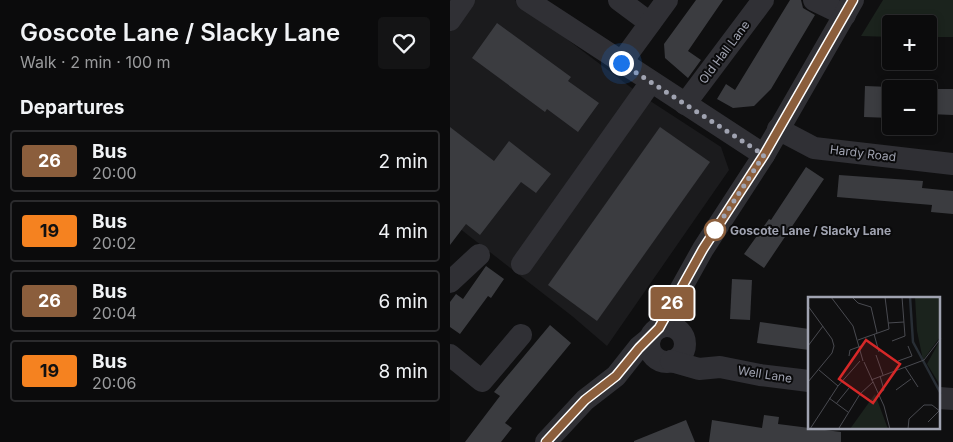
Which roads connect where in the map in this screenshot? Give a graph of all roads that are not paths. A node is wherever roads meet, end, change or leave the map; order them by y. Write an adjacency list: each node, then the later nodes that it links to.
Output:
1 (464, 0): 8 (street)
2 (527, 0): 10 (street)
3 (619, 0): 9 (street)
4 (667, 0): 9 (street)
5 (762, 0): 12 (street, Old Hall Lane)
6 (814, 0): 7 (street)
7 (849, 8): 13 (street)
8 (450, 20)
9 (650, 23): 10 (street)
10 (621, 63): 11 (street)
11 (651, 82): 12 (street); 17 (street)
12 (685, 104): 14 (street)
13 (778, 129): 14 (street); 15 (street, Hardy Road)
14 (764, 155): 20 (street)
15 (953, 164)
16 (480, 255): 18 (street)
17 (522, 264)
18 (450, 282)
19 (521, 335): 21 (street)
20 (669, 335): 22 (street); 22 (street); 23 (street, Well Lane); 24 (street)
21 (450, 355)
22 (666, 361): 23 (street, Well Lane); 24 (street)
23 (720, 367): 25 (street, Well Lane)
24 (616, 376): 28 (street)
25 (808, 381)
26 (940, 398): 27 (street)
27 (953, 399)
28 (546, 442)

